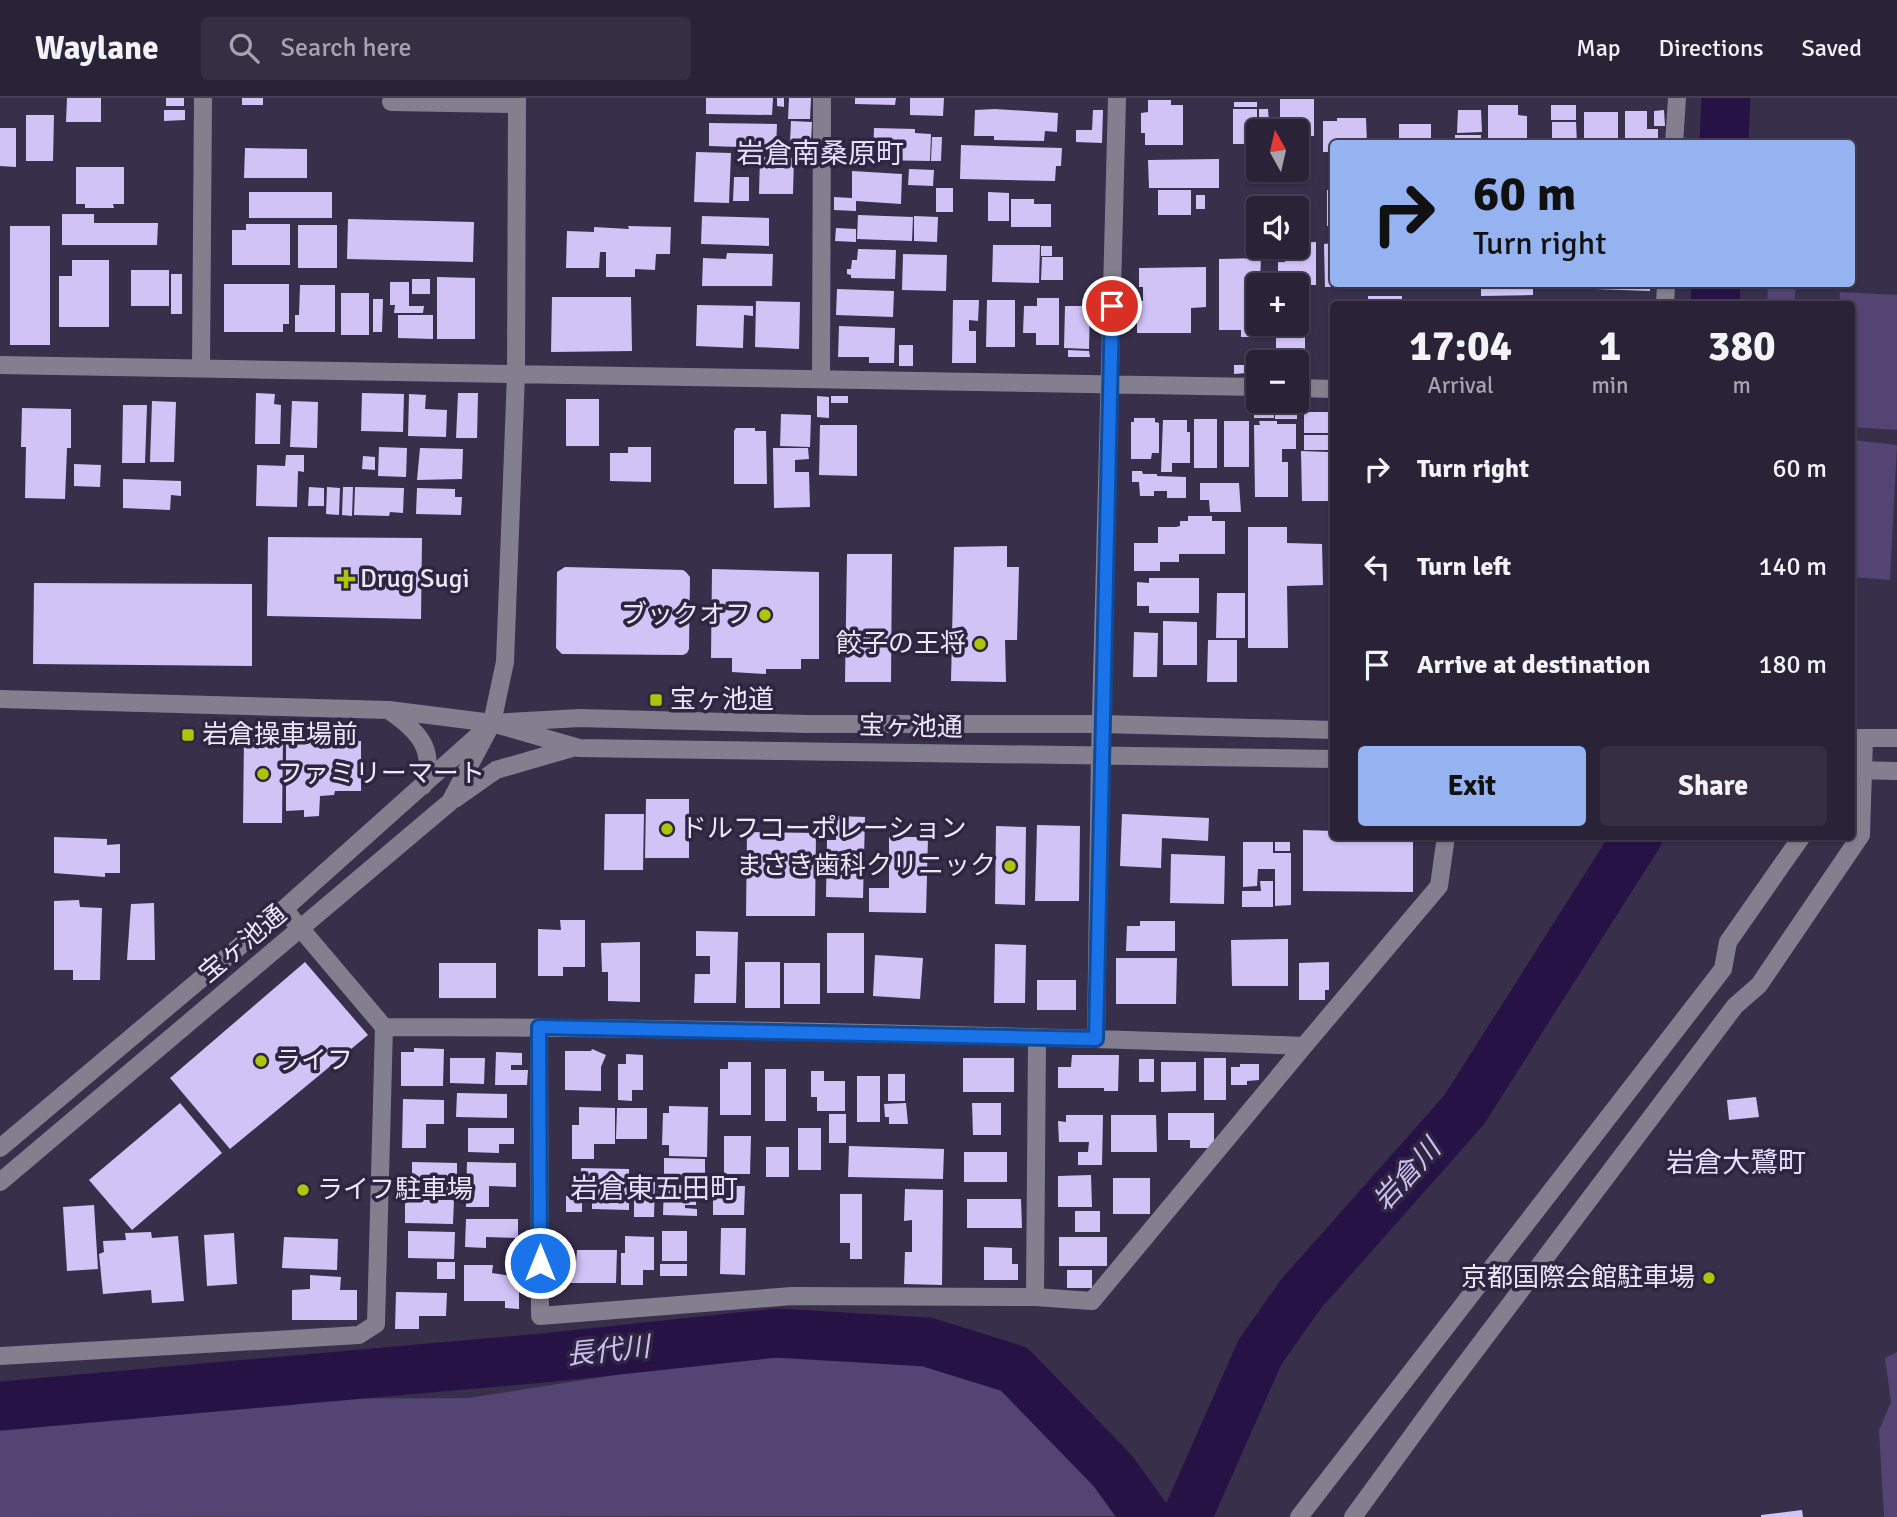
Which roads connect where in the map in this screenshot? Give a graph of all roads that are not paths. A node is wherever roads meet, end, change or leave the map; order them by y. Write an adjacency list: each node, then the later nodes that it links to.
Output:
1 (202, 98): 9 (street)
2 (822, 98): 11 (street)
3 (1117, 98): 12 (street)
4 (1677, 98): 7 (street)
5 (517, 101): 6 (street); 10 (street)
6 (391, 102)
7 (1674, 140)
8 (0, 365): 9 (street)
9 (201, 368): 10 (street)
10 (516, 374): 11 (street); 18 (street)
11 (821, 379): 12 (street)
12 (1110, 385): 13 (street); 19 (street)
13 (1246, 387)
14 (1309, 388): 15 (street)
15 (1330, 388)
16 (0, 699): 17 (street)
17 (389, 710): 18 (street); 28 (street)
18 (492, 723): 19 (street, 宝ヶ池通); 23 (street, 宝ヶ池通); 28 (street, 宝ヶ池通); 29 (street, 宝ヶ池通)
19 (1101, 724): 20 (street, 宝ヶ池通); 24 (street)
20 (1330, 730)
21 (1858, 738): 22 (street); 26 (street)
22 (1897, 738)
23 (572, 748): 24 (street, 宝ヶ池通); 29 (street)
24 (1100, 756): 25 (street, 宝ヶ池通); 37 (street)
25 (1330, 759)
26 (1857, 771): 27 (street); 44 (street)
27 (1897, 771)
28 (423, 786): 32 (street, 宝ヶ池通)
29 (450, 802): 33 (street, 宝ヶ池通)
30 (1445, 840): 38 (street)
31 (1799, 840): 43 (street)
32 (284, 909): 33 (street); 39 (street, 宝ヶ池通)
33 (302, 929): 34 (street); 40 (street, 宝ヶ池通)
34 (384, 1027): 35 (street); 42 (street)
35 (539, 1027): 36 (street); 41 (street)
36 (1037, 1039): 37 (street); 41 (street)
37 (1096, 1039): 38 (street)
38 (1304, 1046): 41 (street)
39 (0, 1148)
40 (3, 1173)
41 (1035, 1297)
42 (0, 1356)
43 (1301, 1515)
44 (1353, 1517)

